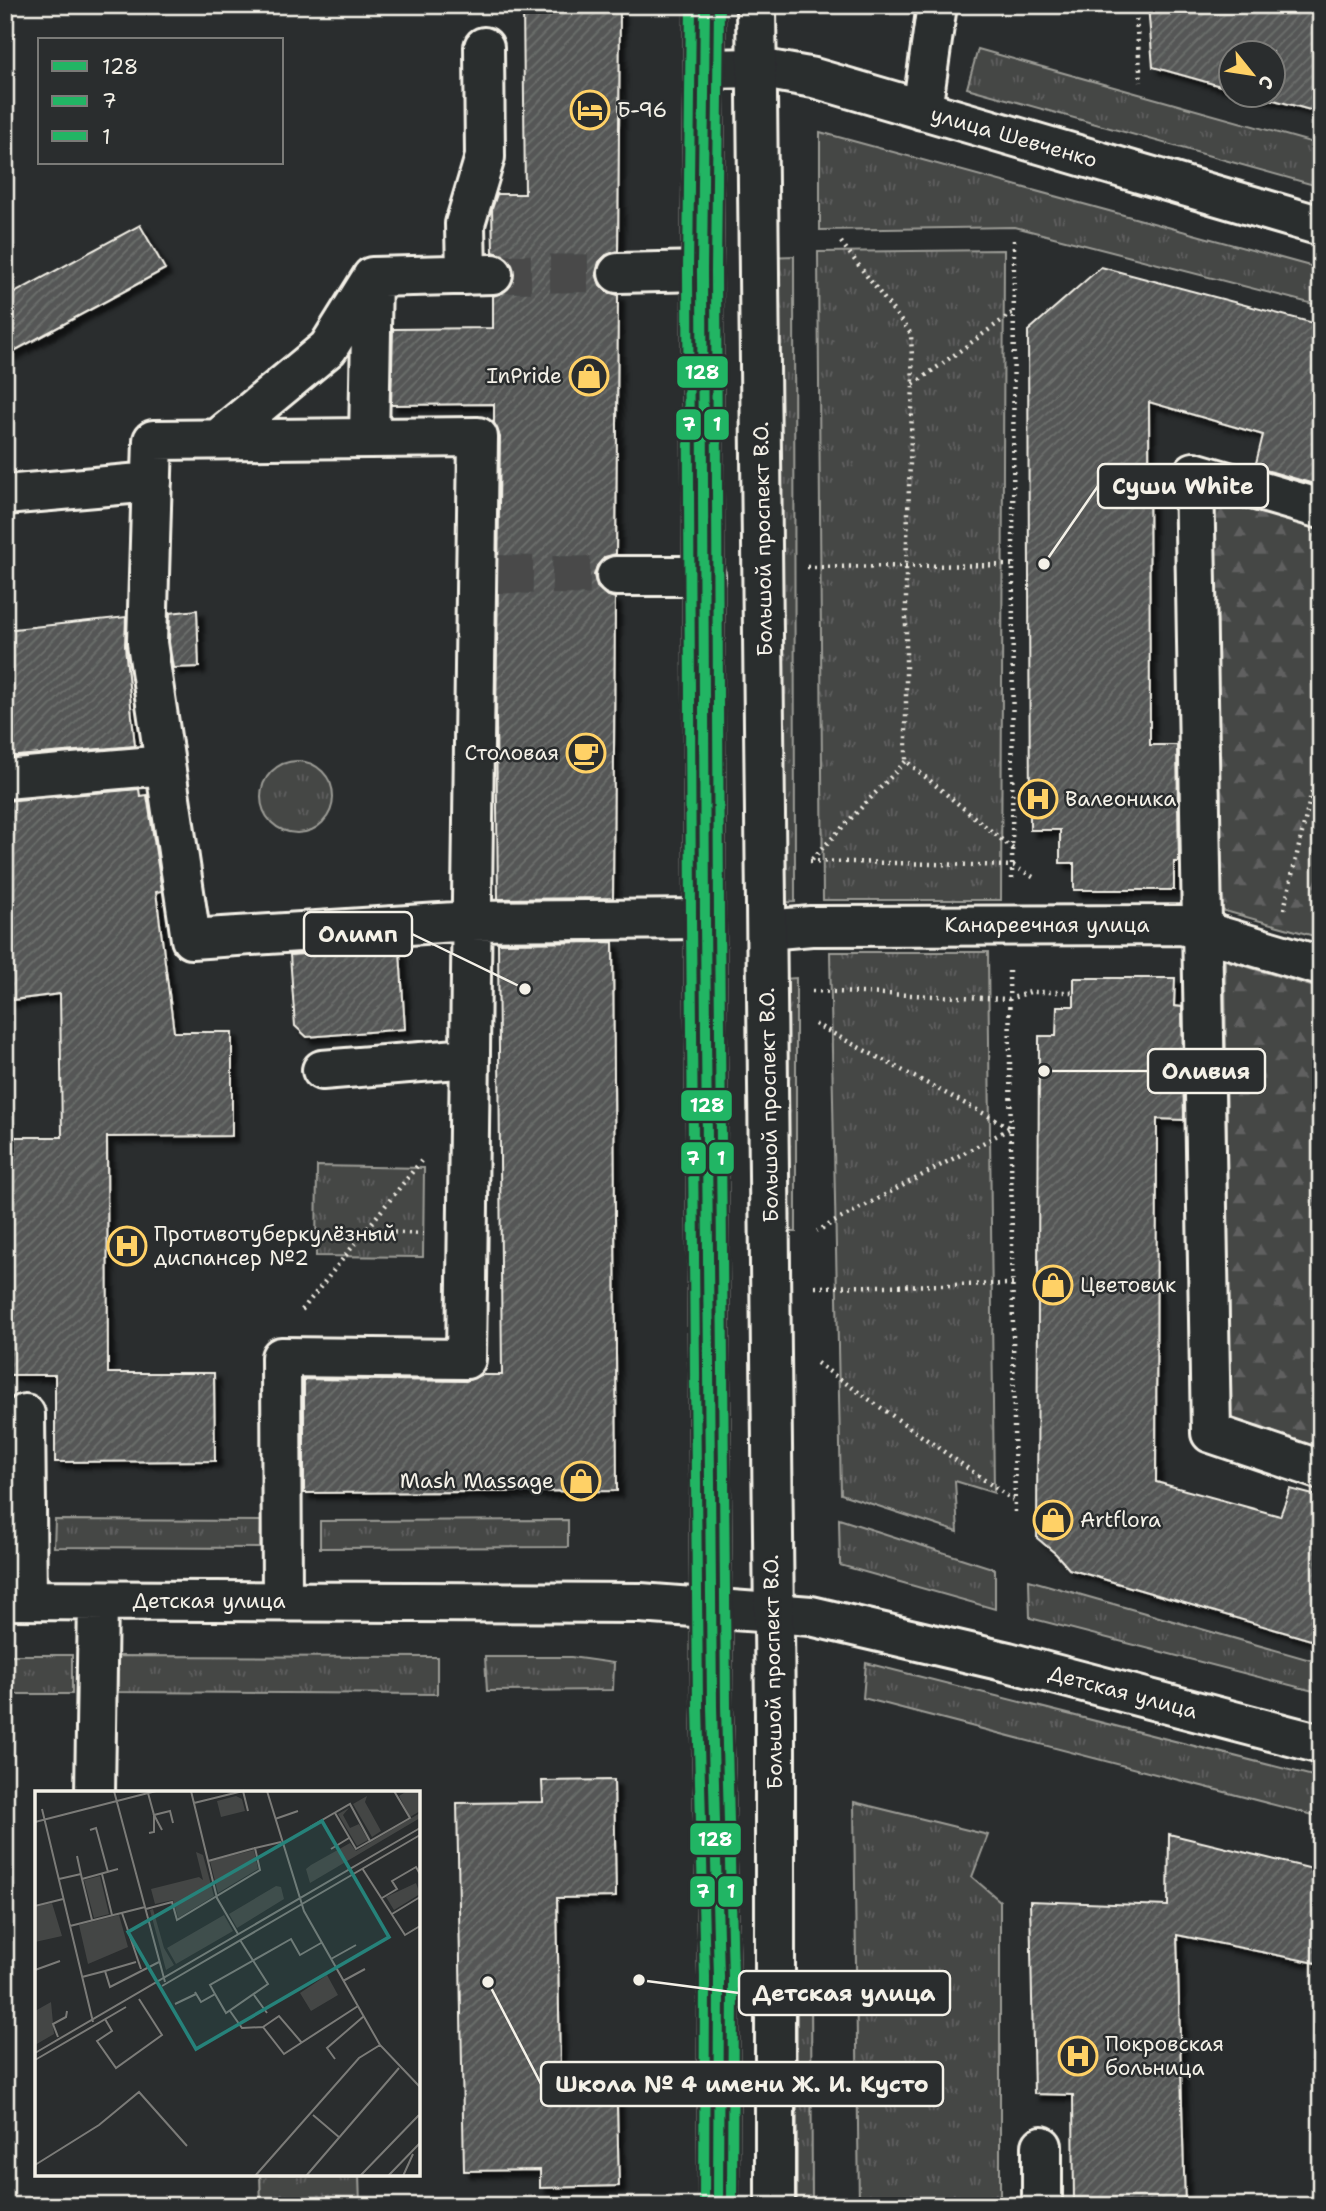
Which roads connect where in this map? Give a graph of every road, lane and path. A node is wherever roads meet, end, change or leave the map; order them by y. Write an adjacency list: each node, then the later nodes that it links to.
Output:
1 (705, 5): 7 (main road)
2 (756, 5): 6 (main road, Большой проспект В.О.)
3 (937, 5): 9 (main road)
4 (1135, 5): 8 (path)
5 (484, 47): 14 (main road)
6 (758, 68): 7 (main road, улица Шевченко); 9 (main road, улица Шевченко); 35 (main road, Большой проспект В.О.)
7 (705, 69): 12 (main road)
8 (1141, 82)
9 (922, 110): 10 (main road, улица Шевченко)
10 (1321, 226)
11 (841, 242): 16 (path)
12 (702, 271): 13 (main road); 26 (main road)
13 (618, 273)
14 (372, 277): 17 (main road); 18 (main road)
15 (1012, 313): 16 (path)
16 (913, 384): 22 (path)
17 (369, 438): 18 (main road); 34 (main road)
18 (218, 439): 19 (main road)
19 (152, 482): 20 (main road); 29 (main road)
20 (5, 495)
21 (1321, 509): 36 (main road)
22 (906, 565): 23 (path); 24 (path); 28 (path)
23 (1013, 565)
24 (807, 567)
25 (616, 576): 26 (main road)
26 (705, 576): 33 (main road)
27 (1321, 753): 37 (path)
28 (906, 761): 31 (path); 32 (path)
29 (165, 765): 30 (main road); 34 (main road)
30 (5, 779)
31 (1013, 849)
32 (1041, 877)
33 (705, 919): 34 (main road); 58 (main road)
34 (471, 921): 42 (main road)
35 (767, 930): 36 (main road, Канареечная улица); 59 (main road, Большой проспект В.О.)
36 (1202, 931): 37 (main road, Канареечная улица); 53 (main road)
37 (1273, 952): 38 (main road, Канареечная улица)
38 (1321, 966)
39 (811, 991): 40 (path)
40 (1074, 992)
41 (811, 1022): 46 (path)
42 (470, 1058): 43 (main road); 47 (main road)
43 (322, 1070)
44 (426, 1154): 45 (path)
45 (365, 1231): 47 (path); 50 (path)
46 (811, 1234)
47 (467, 1236): 50 (main road)
48 (1013, 1284): 49 (path)
49 (811, 1287)
50 (281, 1357): 56 (main road)
51 (811, 1359): 54 (path)
52 (25, 1414): 55 (main road)
53 (1321, 1470)
54 (1014, 1501)
55 (16, 1600): 57 (main road, Детская улица)
56 (282, 1600): 57 (main road, Детская улица); 58 (main road, Детская улица)
57 (98, 1601): 61 (main road)
58 (716, 1609): 59 (main road, Детская улица); 63 (main road)
59 (773, 1614): 60 (main road, Детская улица); 64 (main road, Большой проспект В.О.)
60 (1321, 1744)
61 (95, 1791)
62 (1042, 2146): 65 (main road)
63 (718, 2206)
64 (775, 2206)
65 (1042, 2206)

